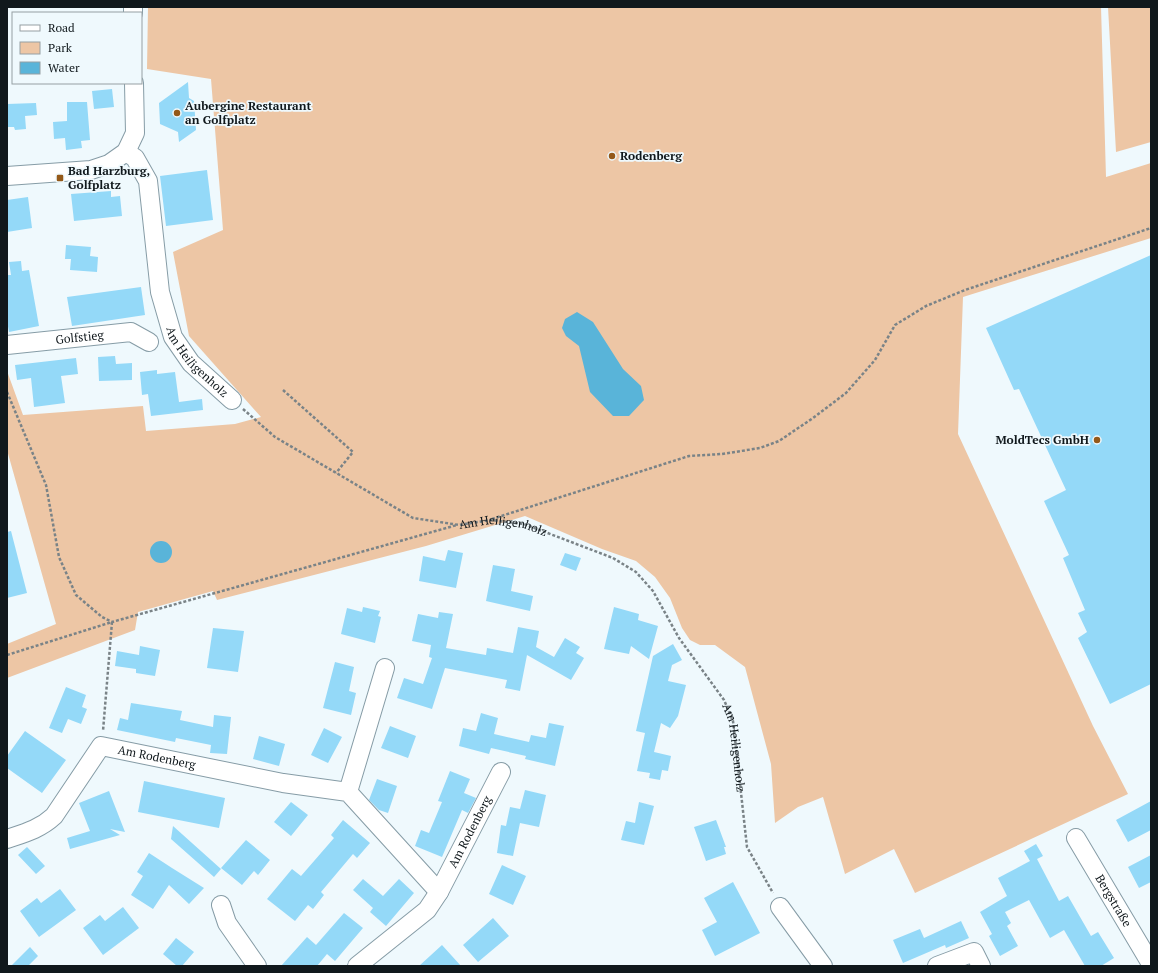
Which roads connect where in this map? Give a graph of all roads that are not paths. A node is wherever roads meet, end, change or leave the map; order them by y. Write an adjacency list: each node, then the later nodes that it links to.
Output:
1 (134, 84): 2 (street)
2 (126, 152): 3 (street); 6 (street, Am Heiligenholz)
3 (7, 176)
4 (149, 342): 5 (street, Golfstieg)
5 (7, 345)
6 (232, 400)
7 (385, 668): 9 (street)
8 (501, 772): 12 (street, Am Rodenberg)
9 (348, 792): 11 (street, Am Rodenberg); 12 (street)
10 (1076, 838): 15 (street, Bergstraße)
11 (7, 839)
12 (439, 892): 17 (street, Am Rodenberg)
13 (221, 905): 16 (street)
14 (780, 907): 18 (street)
15 (1151, 964)
16 (257, 966)
17 (358, 966)
18 (823, 966)
19 (937, 966): 20 (street)
20 (981, 966)

